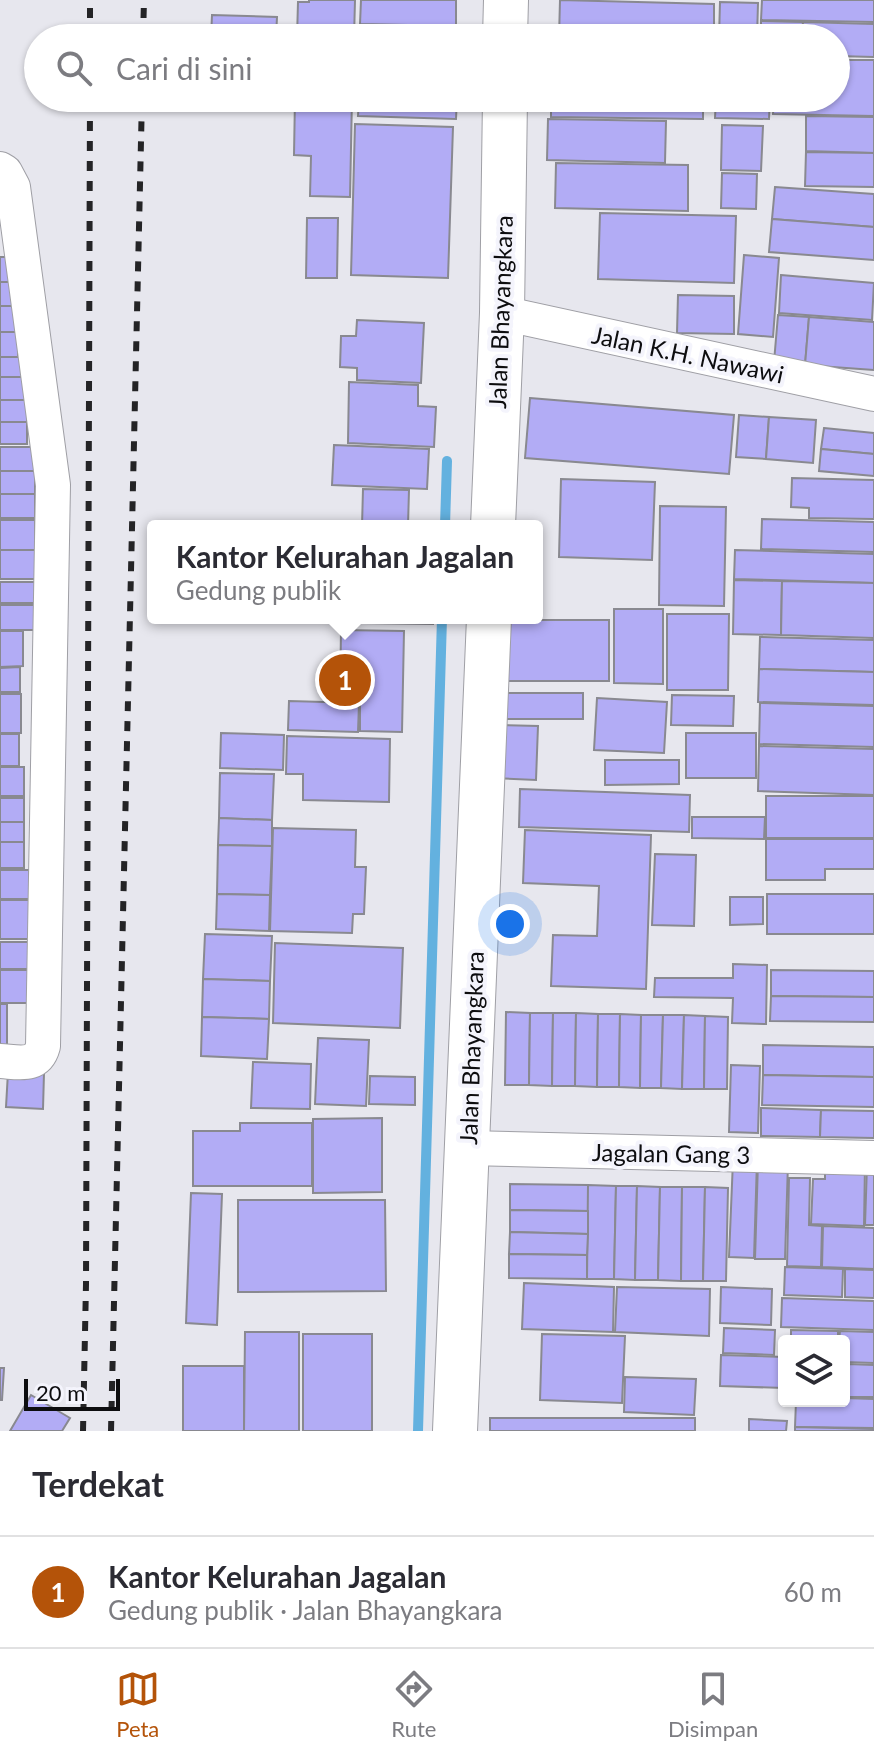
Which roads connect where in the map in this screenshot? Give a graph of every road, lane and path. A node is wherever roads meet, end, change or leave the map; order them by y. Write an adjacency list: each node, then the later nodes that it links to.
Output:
1 (506, 0): 2 (main road)
2 (505, 24)
3 (505, 112): 5 (main road, Jalan Bhayangkara)
4 (0, 169): 9 (street)
5 (502, 313): 6 (street, Jalan K.H. Nawawi); 7 (main road, Jalan Bhayangkara)
6 (874, 394)
7 (493, 520)
8 (489, 624): 10 (main road, Jalan Bhayangkara)
9 (0, 1061)
10 (467, 1148): 11 (street, Jagalan Gang 3); 12 (main road, Jalan Bhayangkara)
11 (874, 1158)
12 (455, 1431)

